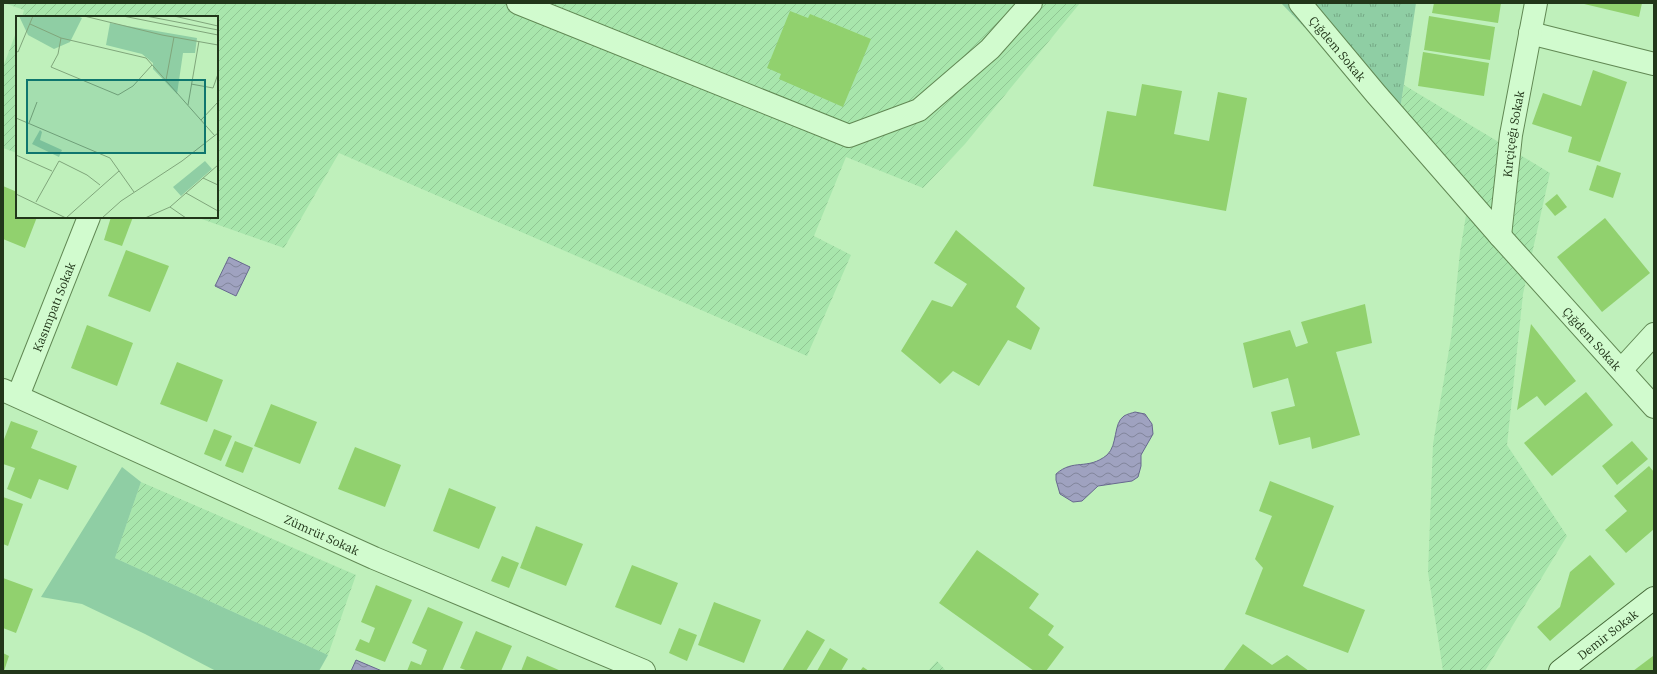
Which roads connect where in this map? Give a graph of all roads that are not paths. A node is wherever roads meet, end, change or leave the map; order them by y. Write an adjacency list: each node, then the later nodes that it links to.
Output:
1 (518, 3): 2 (street)
2 (1031, 3)
3 (1300, 3): 8 (street, Çığdem Sokak)
4 (1536, 3): 5 (street, Kırçiçeğı Sokak)
5 (1530, 33): 6 (street); 8 (street, Kırçiçeğı Sokak)
6 (1654, 64)
7 (89, 218): 11 (street, Kasımpatı Sokak)
8 (1500, 236): 10 (street, Çığdem Sokak)
9 (1654, 334): 10 (street)
10 (1622, 369): 12 (street, Çığdem Sokak)
11 (11, 393): 14 (street, Zümrüt Sokak)
12 (1654, 407)
13 (1654, 598): 15 (street, Demir Sokak)
14 (644, 671)
15 (1560, 671)

